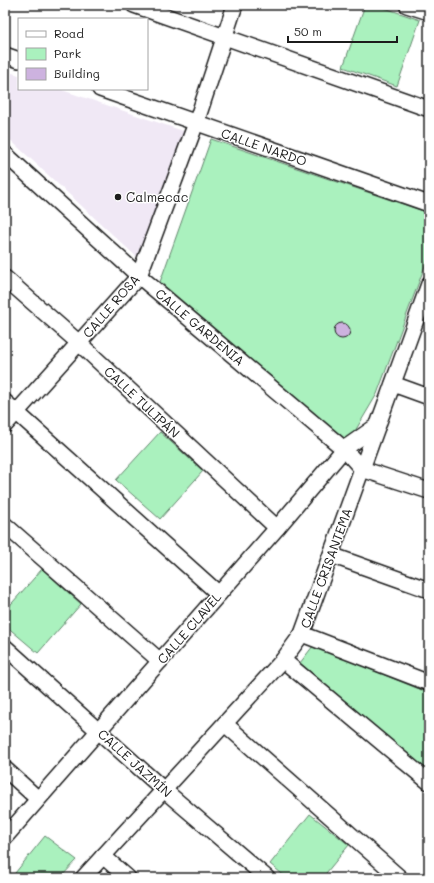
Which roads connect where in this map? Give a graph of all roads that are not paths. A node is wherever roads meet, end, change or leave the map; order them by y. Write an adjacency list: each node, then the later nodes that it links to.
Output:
1 (134, 5): 5 (street)
2 (235, 5): 5 (street, CALLE ROSA)
3 (407, 5): 4 (street)
4 (429, 12)
5 (224, 37): 9 (street); 10 (street, CALLE ROSA)
6 (5, 55): 7 (street)
7 (18, 60)
8 (103, 90): 10 (street, CALLE NARDO)
9 (429, 109)
10 (196, 123): 12 (street, CALLE NARDO); 13 (street, CALLE ROSA)
11 (5, 154): 13 (street, CALLE GARDENIA)
12 (429, 204)
13 (139, 276): 17 (street, CALLE ROSA); 24 (street, CALLE GARDENIA)
14 (5, 278): 17 (street, CALLE TULIPÁN)
15 (429, 284): 16 (street, CALLE CRISANTEMA)
16 (426, 300): 18 (street, CALLE CRISANTEMA)
17 (79, 343): 21 (street, CALLE ROSA); 28 (street, CALLE TULIPÁN)
18 (392, 384): 19 (street); 23 (street, CALLE CRISANTEMA)
19 (429, 397)
20 (5, 402): 21 (street)
21 (16, 412): 22 (street, CALLE ROSA); 31 (street)
22 (5, 425)
23 (378, 425): 24 (street, CALLE CLAVEL); 25 (street, CALLE CRISANTEMA)
24 (344, 449): 25 (street, CALLE GARDENIA); 28 (street, CALLE CLAVEL)
25 (362, 469): 26 (street); 29 (street, CALLE CRISANTEMA)
26 (429, 491)
27 (5, 525): 35 (street)
28 (277, 528): 31 (street, CALLE CLAVEL)
29 (331, 555): 30 (street); 32 (street, CALLE CRISANTEMA)
30 (429, 590)
31 (219, 594): 35 (street, CALLE CLAVEL)
32 (302, 634): 34 (street, CALLE CRISANTEMA); 36 (street)
33 (5, 647): 38 (street, CALLE JAZMÍN)
34 (283, 660): 37 (street, CALLE CRISANTEMA); 40 (street)
35 (160, 661): 38 (street, CALLE CLAVEL)
36 (429, 683)
37 (225, 724): 41 (street, CALLE CRISANTEMA); 48 (street)
38 (99, 730): 41 (street, CALLE JAZMÍN); 42 (street, CALLE CLAVEL)
39 (5, 769): 42 (street)
40 (429, 782)
41 (164, 790): 44 (street, CALLE CRISANTEMA); 47 (street, CALLE JAZMÍN)
42 (38, 799): 43 (street, CALLE CLAVEL)
43 (5, 837)
44 (103, 856): 45 (street, CALLE CRISANTEMA); 46 (street)
45 (83, 878)
46 (128, 878)
47 (267, 878)
48 (400, 878)

